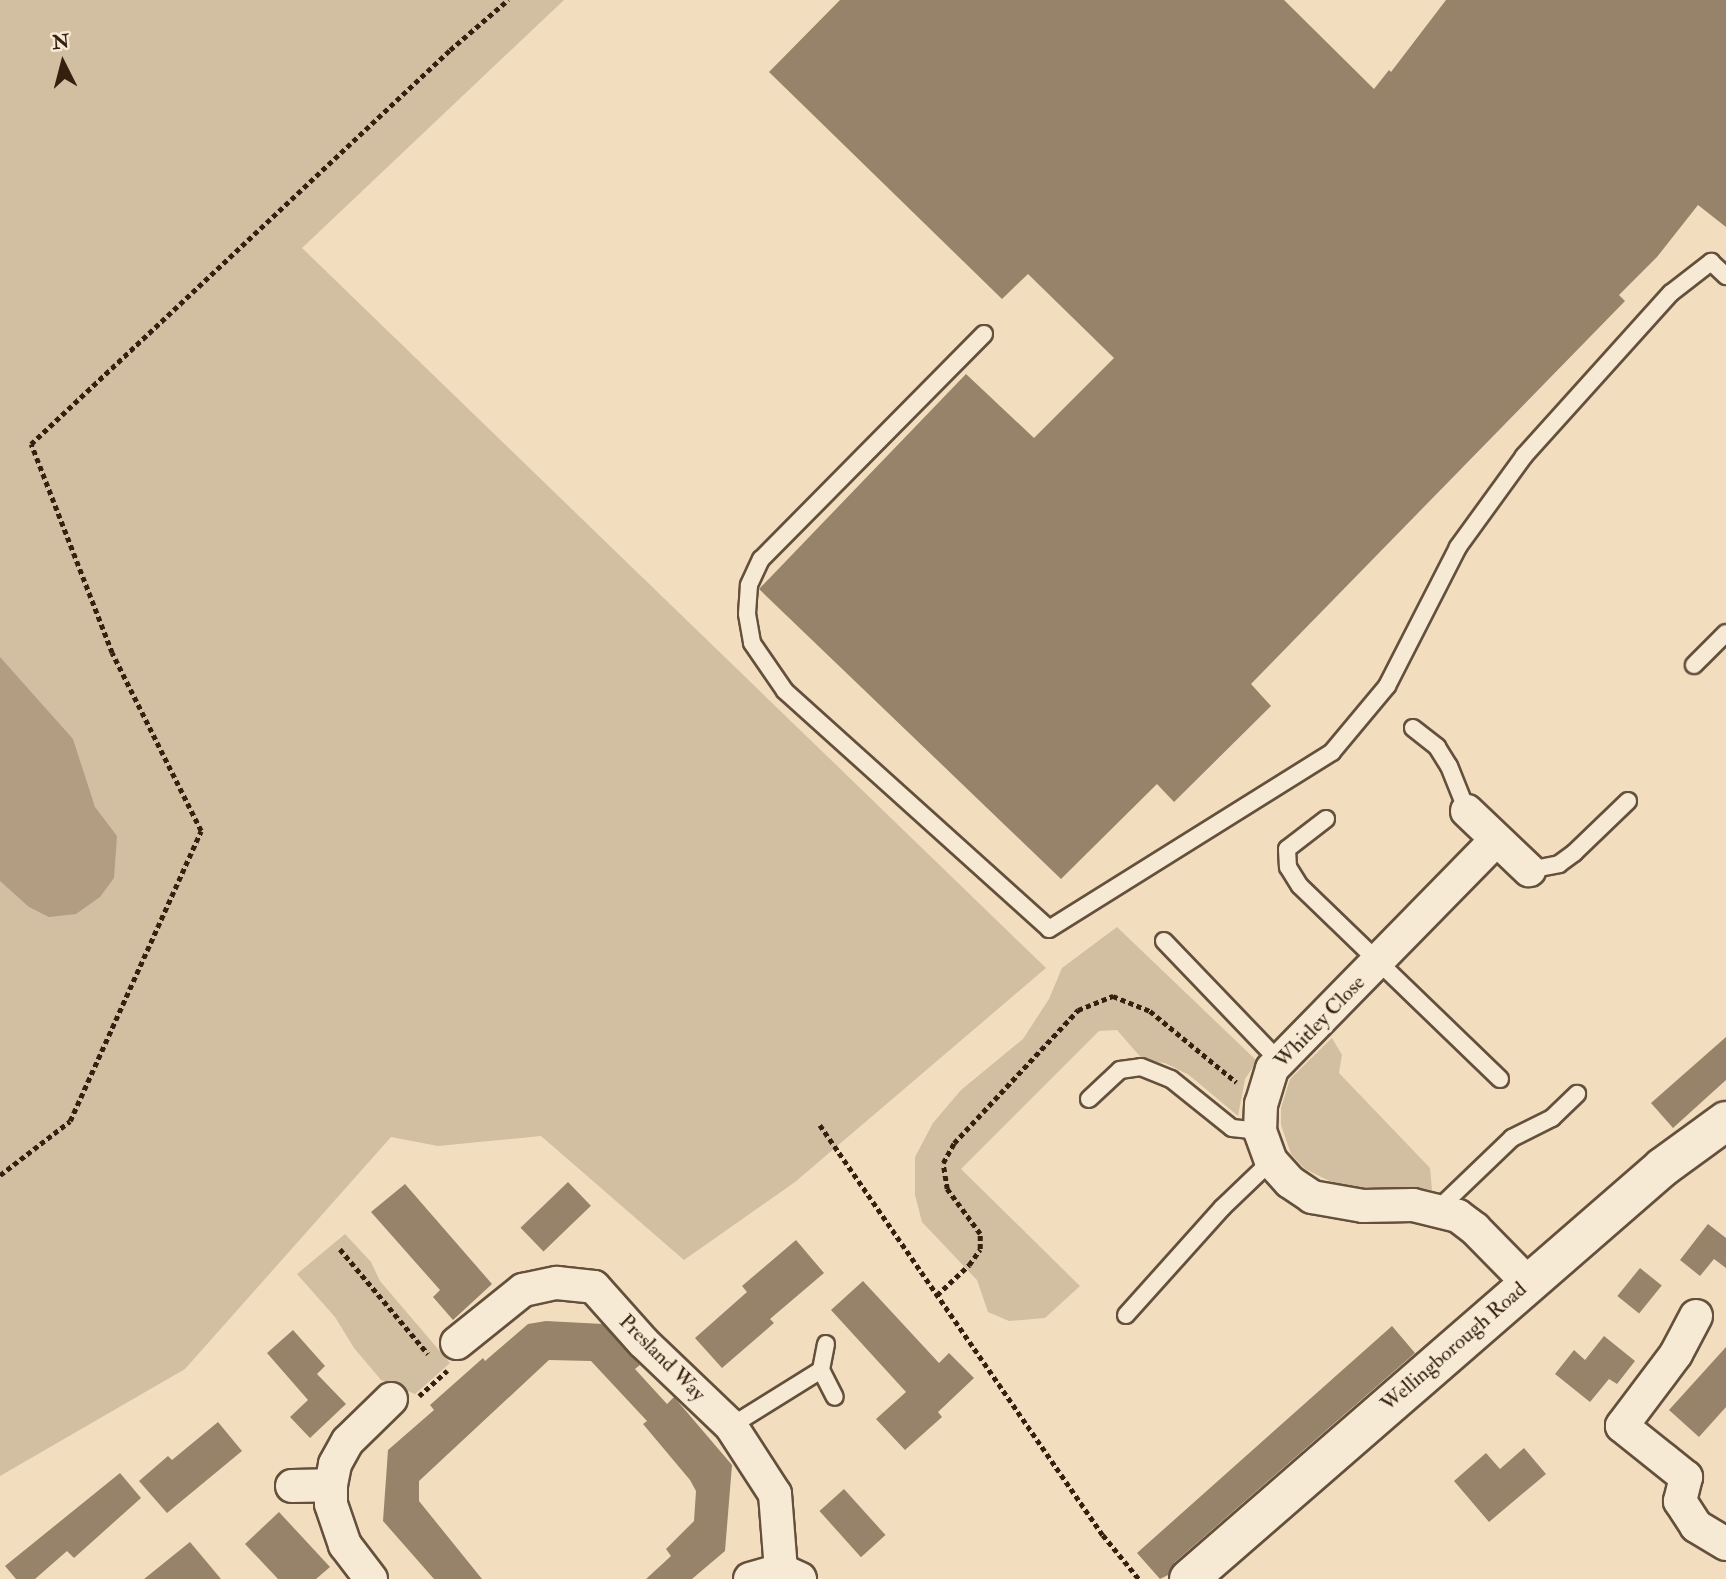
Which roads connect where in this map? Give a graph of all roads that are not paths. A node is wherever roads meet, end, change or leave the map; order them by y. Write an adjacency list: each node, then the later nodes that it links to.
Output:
1 (1726, 276): 2 (lane)
2 (984, 334)
3 (1726, 633): 4 (lane)
4 (1694, 665)
5 (1413, 728): 7 (lane)
6 (1628, 801): 10 (lane)
7 (1467, 811): 9 (street)
8 (1326, 819): 12 (lane)
9 (1496, 840): 10 (street); 12 (street, Whitley Close)
10 (1529, 870)
11 (1164, 941): 13 (lane)
12 (1378, 962): 13 (street, Whitley Close); 14 (lane)
13 (1279, 1061): 17 (street, Whitley Close)
14 (1500, 1079)
15 (1577, 1094): 20 (lane)
16 (1089, 1099): 17 (lane)
17 (1260, 1117): 19 (street)
18 (1726, 1123): 21 (main road, Wellingborough Road)
19 (1271, 1161): 20 (street); 22 (lane)
20 (1437, 1210): 21 (street)
21 (1528, 1283): 36 (main road, Wellingborough Road)
22 (1126, 1315)
23 (1696, 1316): 32 (street)
24 (457, 1343): 29 (street, Presland Way)
25 (826, 1344): 26 (lane)
26 (821, 1370): 27 (lane); 29 (lane)
27 (835, 1397)
28 (391, 1399): 30 (street)
29 (732, 1426): 33 (street, Presland Way)
30 (331, 1485): 31 (street); 34 (street)
31 (292, 1486)
32 (1726, 1544)
33 (790, 1575): 35 (street, Presland Way)
34 (371, 1579)
35 (750, 1579)
36 (1189, 1579)

